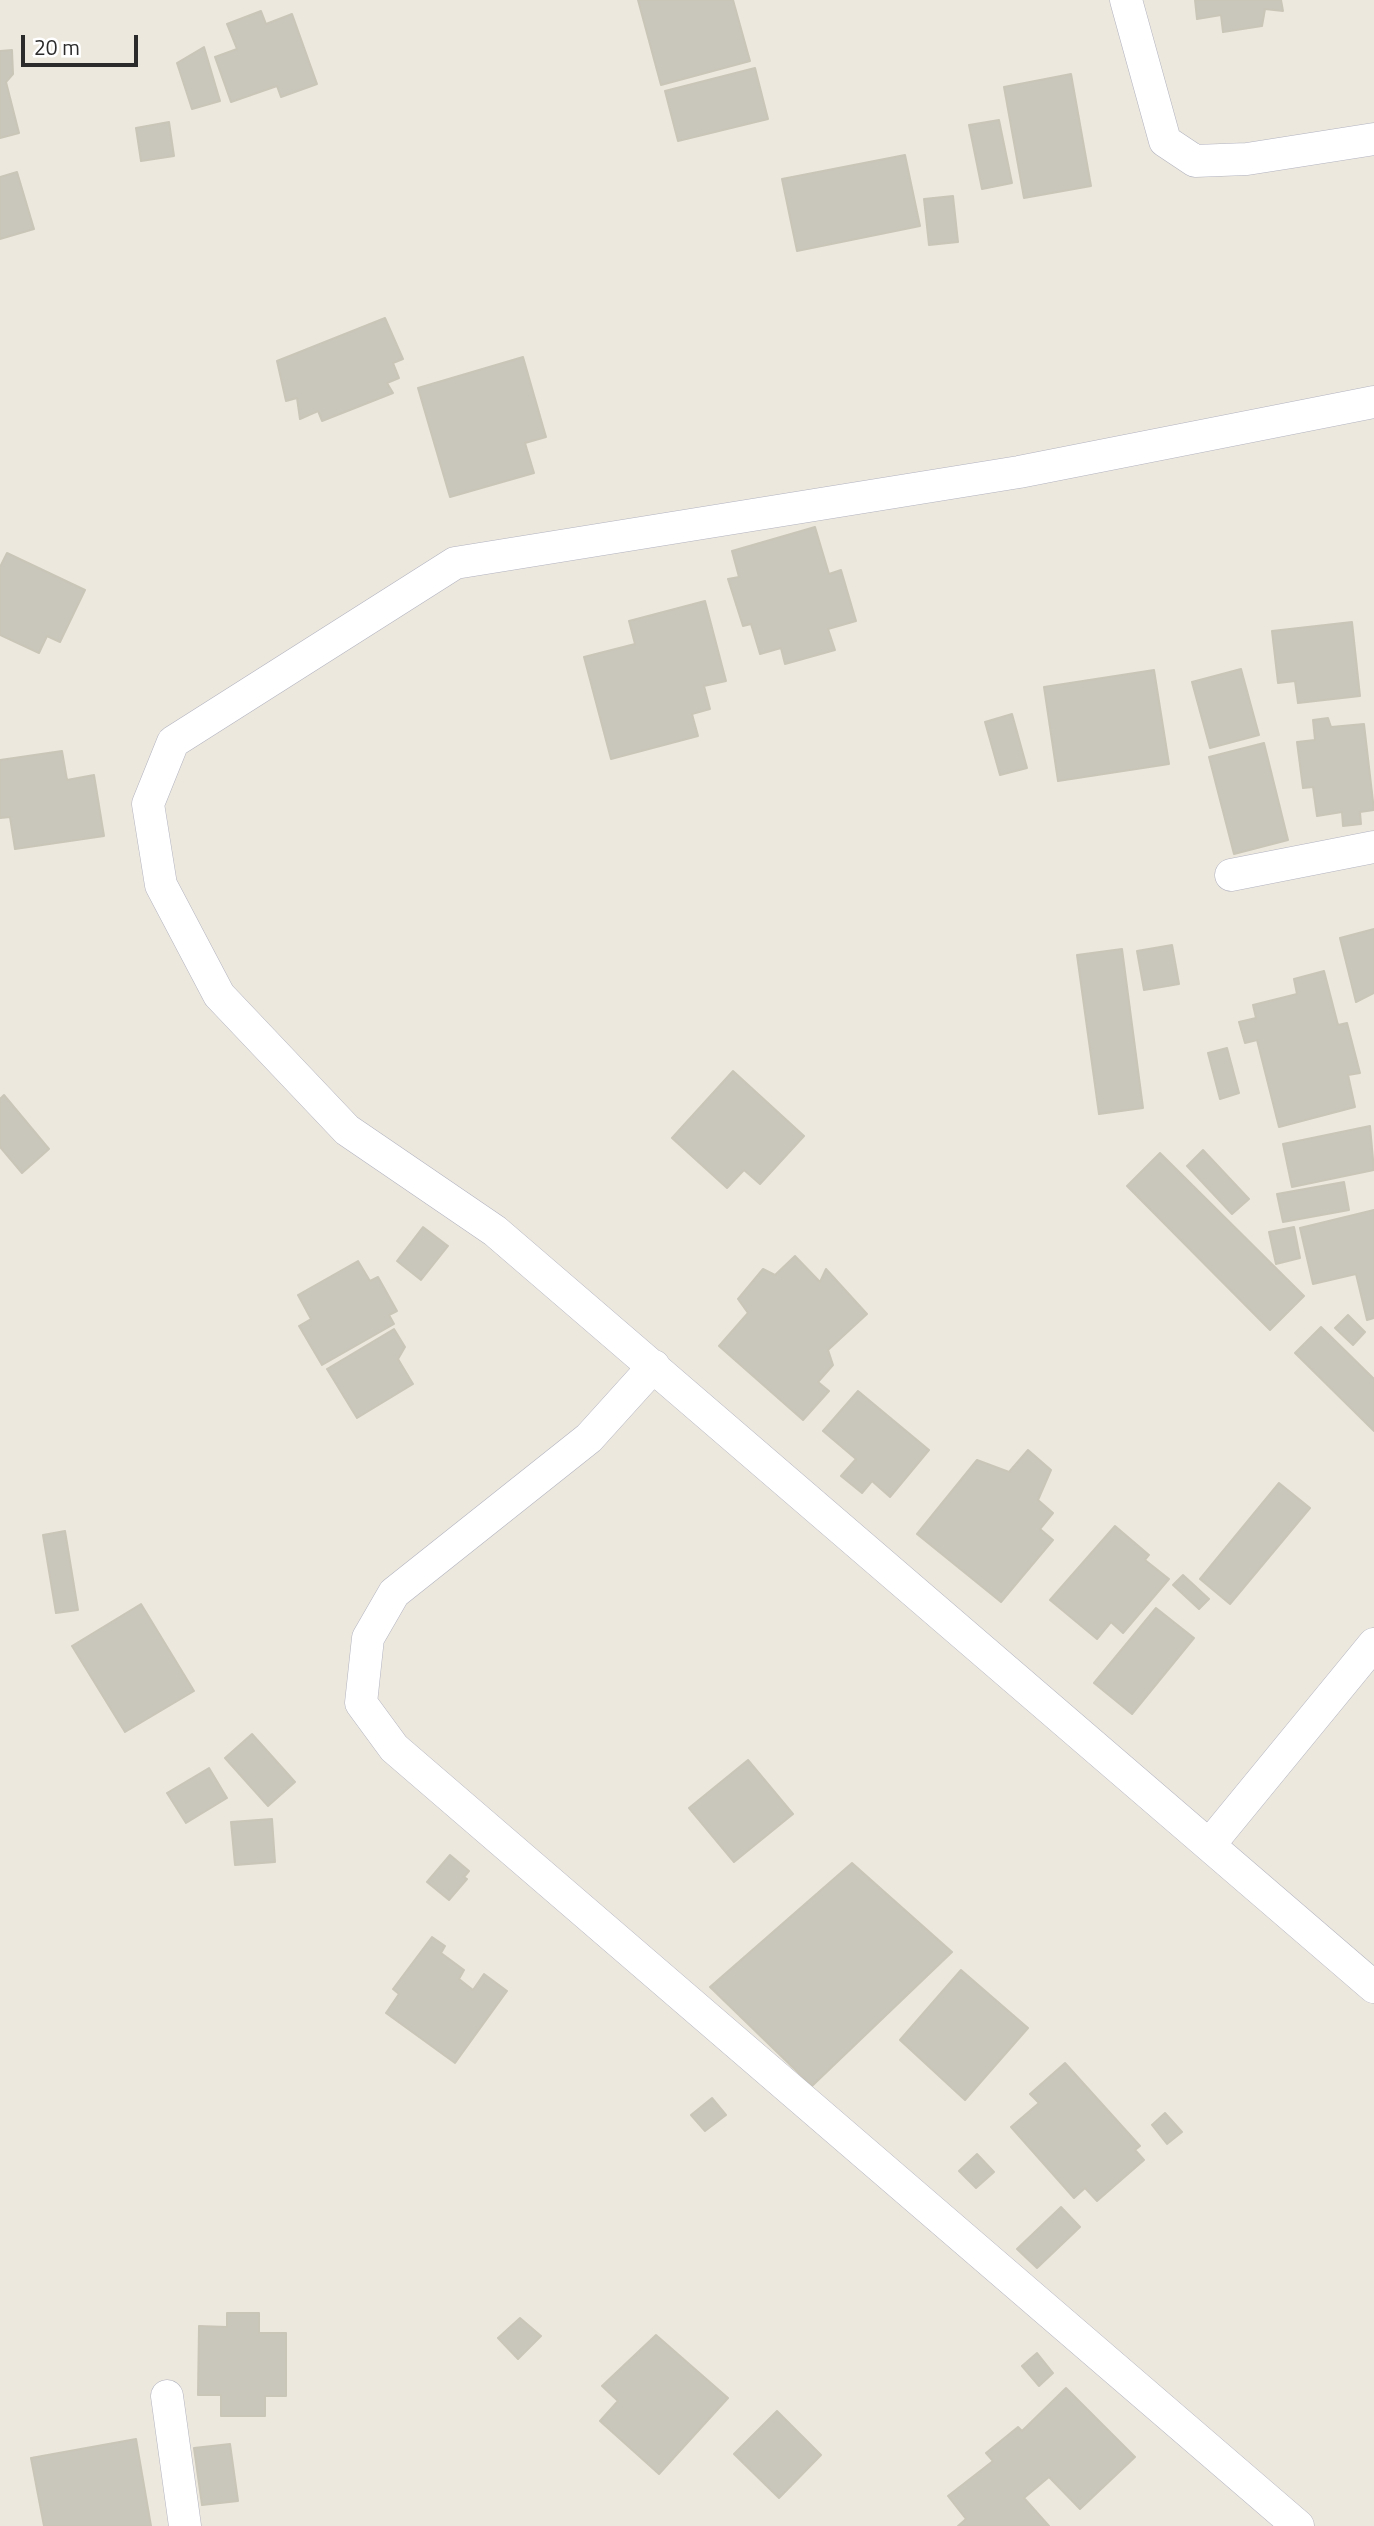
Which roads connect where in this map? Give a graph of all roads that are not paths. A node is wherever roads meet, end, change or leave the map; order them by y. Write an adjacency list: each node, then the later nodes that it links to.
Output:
1 (1126, 0): 2 (street)
2 (1374, 139)
3 (1374, 402): 6 (street)
4 (1374, 847): 5 (street)
5 (1231, 875)
6 (654, 1366): 8 (street); 12 (street)
7 (1374, 1644): 8 (street)
8 (1210, 1844): 9 (street)
9 (1374, 1987)
10 (167, 2396): 11 (street)
11 (185, 2526)
12 (1298, 2526)

